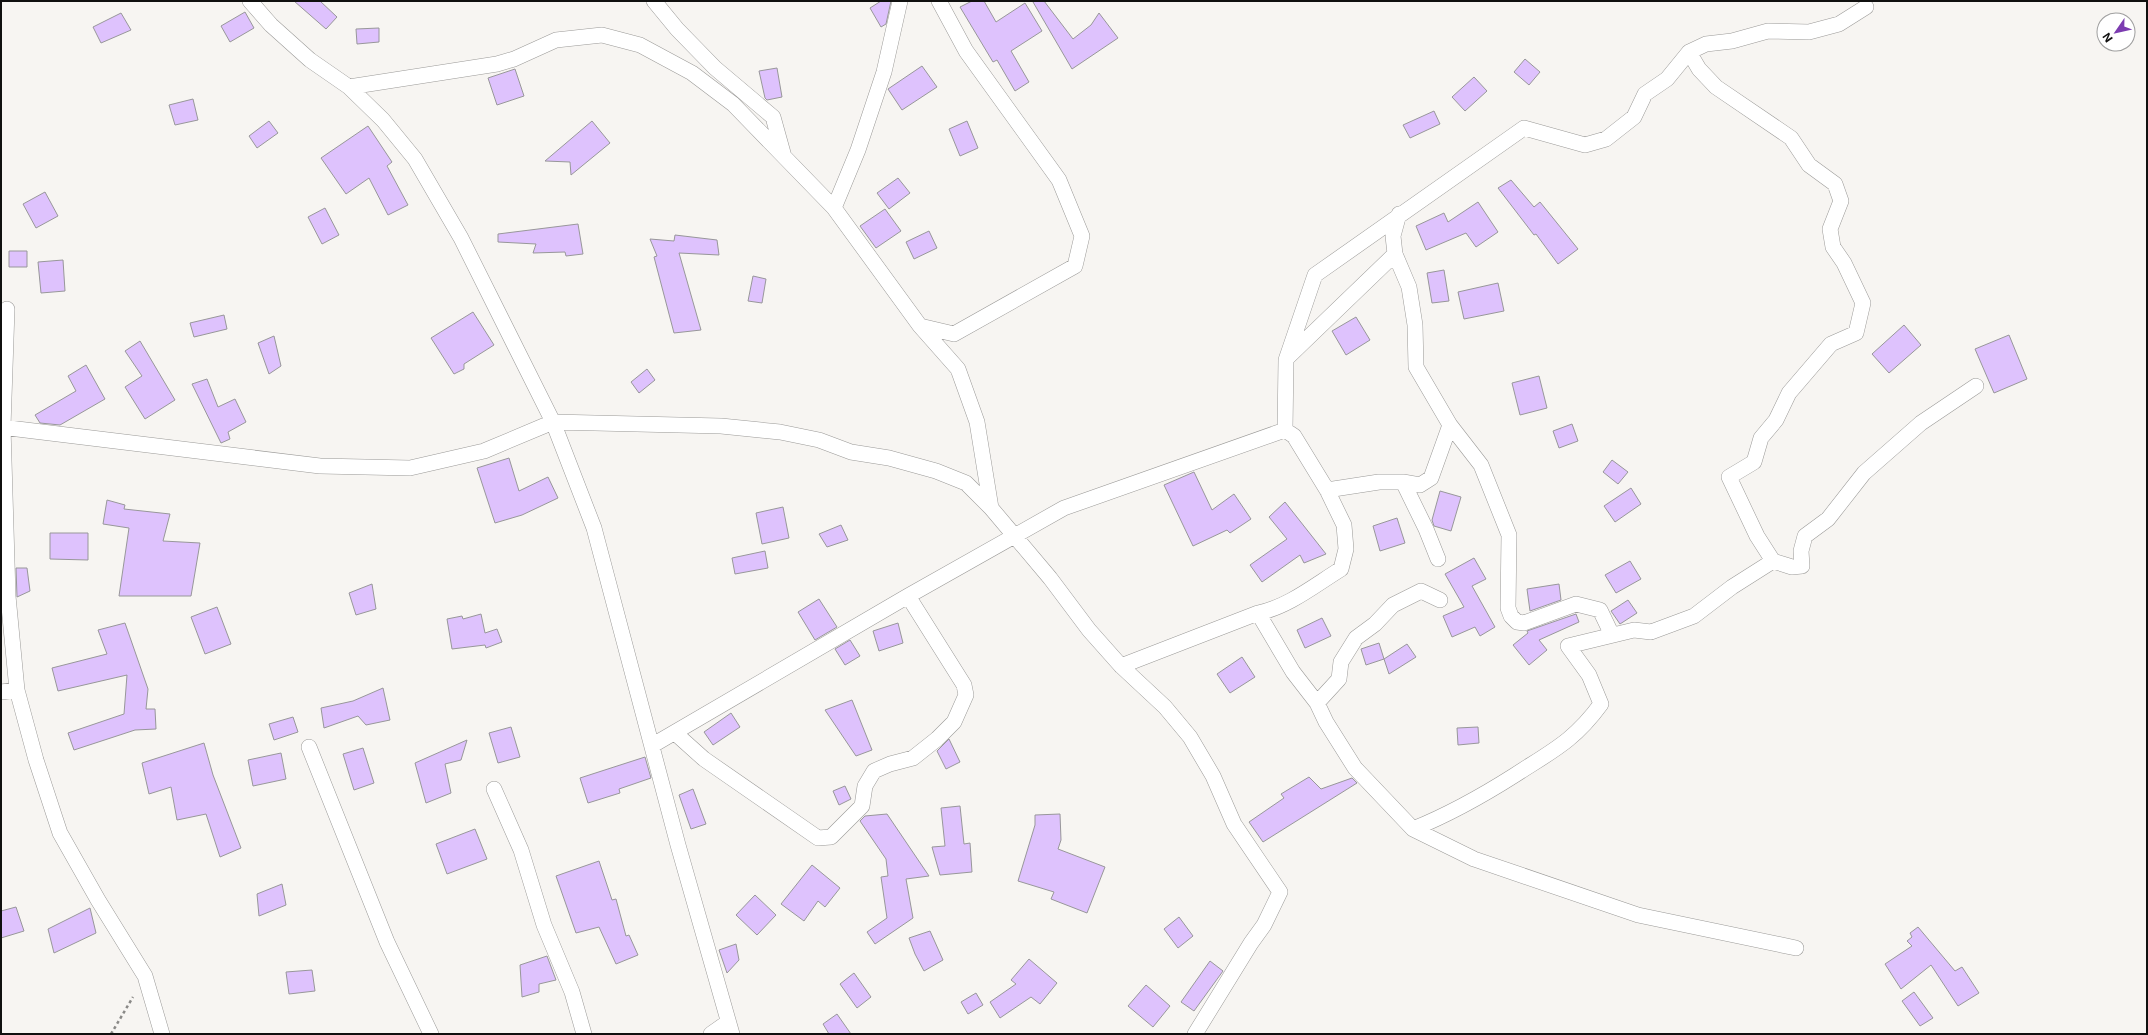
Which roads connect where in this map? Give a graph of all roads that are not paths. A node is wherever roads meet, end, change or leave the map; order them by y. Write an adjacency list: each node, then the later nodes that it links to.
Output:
1 (250, 1): 7 (street)
2 (654, 1): 8 (street)
3 (900, 1): 9 (street)
4 (939, 1): 13 (street)
5 (1866, 7): 6 (street)
6 (1689, 52): 10 (street); 25 (street)
7 (349, 87): 8 (street); 16 (street)
8 (784, 156): 9 (street)
9 (834, 208): 13 (street)
10 (1399, 214): 11 (street); 14 (street)
11 (1395, 254): 14 (street); 17 (street)
12 (7, 309): 18 (street)
13 (920, 326): 22 (street)
14 (1286, 360): 19 (street)
15 (1976, 386): 25 (street)
16 (553, 422): 18 (street); 22 (street); 35 (street)
17 (1450, 425): 20 (street); 29 (street)
18 (2, 427): 31 (street)
19 (1285, 430): 21 (street); 23 (street)
20 (1402, 482): 21 (street); 24 (street)
21 (1327, 490): 28 (street)
22 (990, 508): 23 (street)
23 (1013, 536): 26 (street); 30 (street)
24 (1438, 559)
25 (1773, 561): 29 (street)
26 (908, 596): 34 (street); 34 (street)
27 (1440, 600): 33 (street)
28 (1258, 613): 30 (street); 33 (street)
29 (1612, 635): 38 (street)
30 (1121, 666): 45 (street)
31 (17, 690): 32 (street); 41 (street)
32 (1, 692)
33 (1317, 703): 38 (street)
34 (675, 733): 35 (street)
35 (653, 745): 40 (street)
36 (309, 747): 42 (street)
37 (494, 789): 43 (street)
38 (1413, 829): 39 (street)
39 (1796, 948)
40 (730, 1028): 44 (street)
41 (162, 1034)
42 (431, 1034)
43 (584, 1034)
44 (711, 1034)
45 (1195, 1034)

